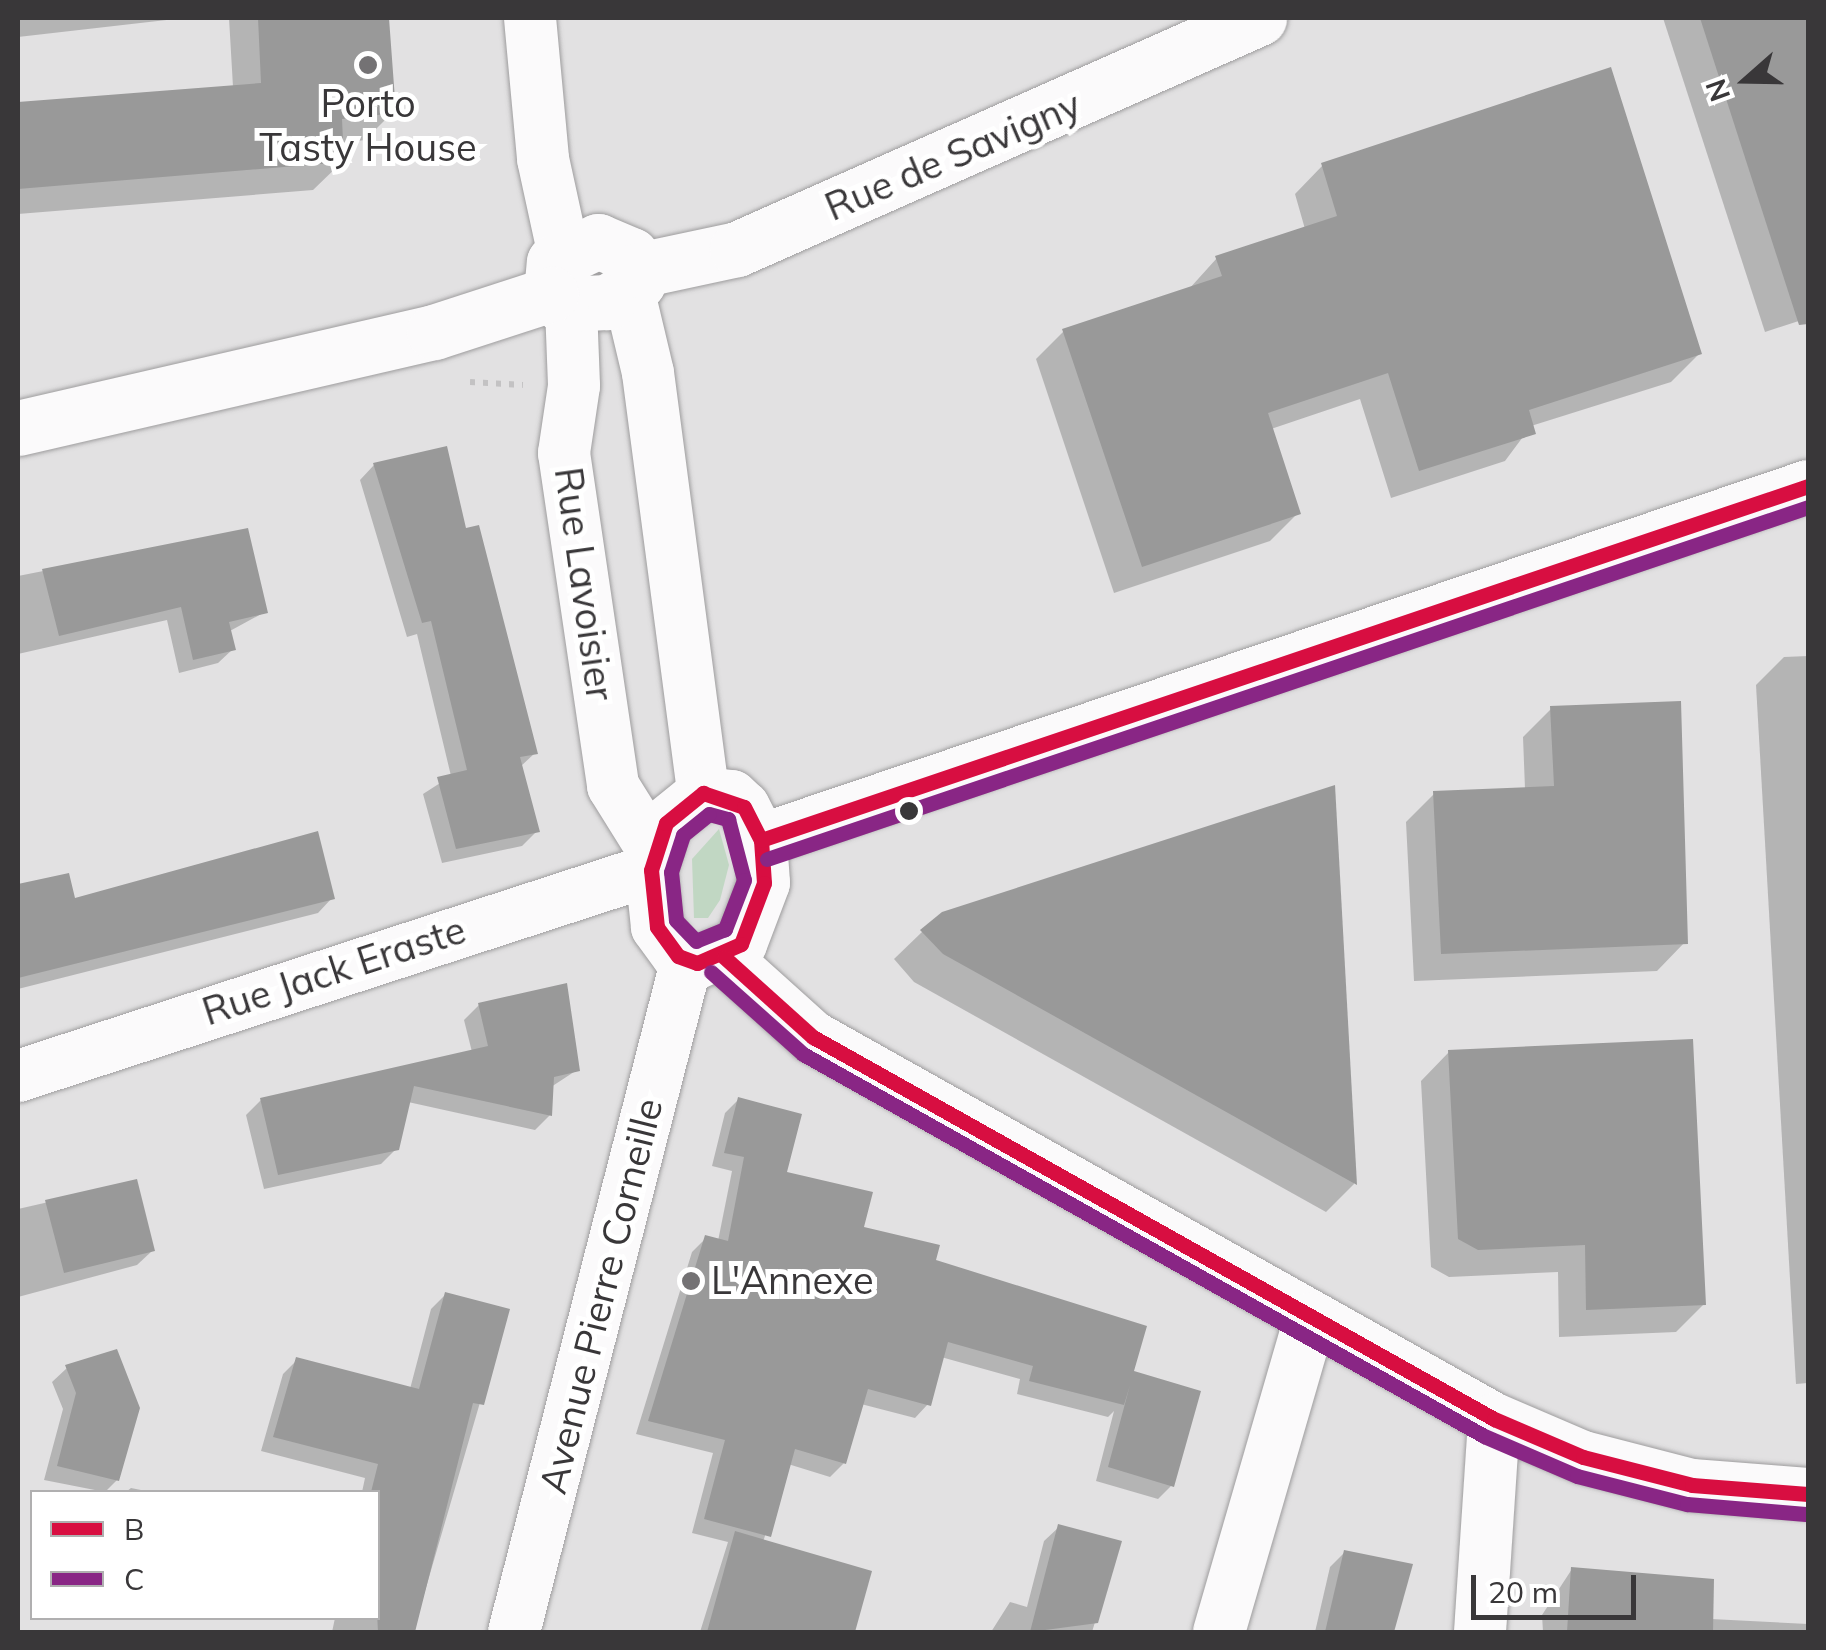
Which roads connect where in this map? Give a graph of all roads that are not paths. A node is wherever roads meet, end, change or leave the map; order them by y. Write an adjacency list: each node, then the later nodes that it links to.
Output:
1 (530, 18): 4 (street, Rue Lavoisier)
2 (1260, 18): 3 (street, Rue de Savigny)
3 (634, 282): 4 (street); 7 (street)
4 (562, 284): 5 (street); 9 (street, Rue Lavoisier)
5 (18, 428)
6 (1808, 486): 8 (street)
7 (703, 793): 8 (street); 9 (street)
8 (761, 840): 10 (street)
9 (652, 860): 10 (street); 11 (street, Rue Jack Eraste)
10 (706, 958): 12 (street); 15 (street, Avenue Pierre Corneille)
11 (18, 1076)
12 (1310, 1319): 13 (street); 16 (street)
13 (1494, 1419): 14 (street); 17 (street)
14 (1808, 1494)
15 (514, 1632)
16 (1219, 1632)
17 (1480, 1632)

